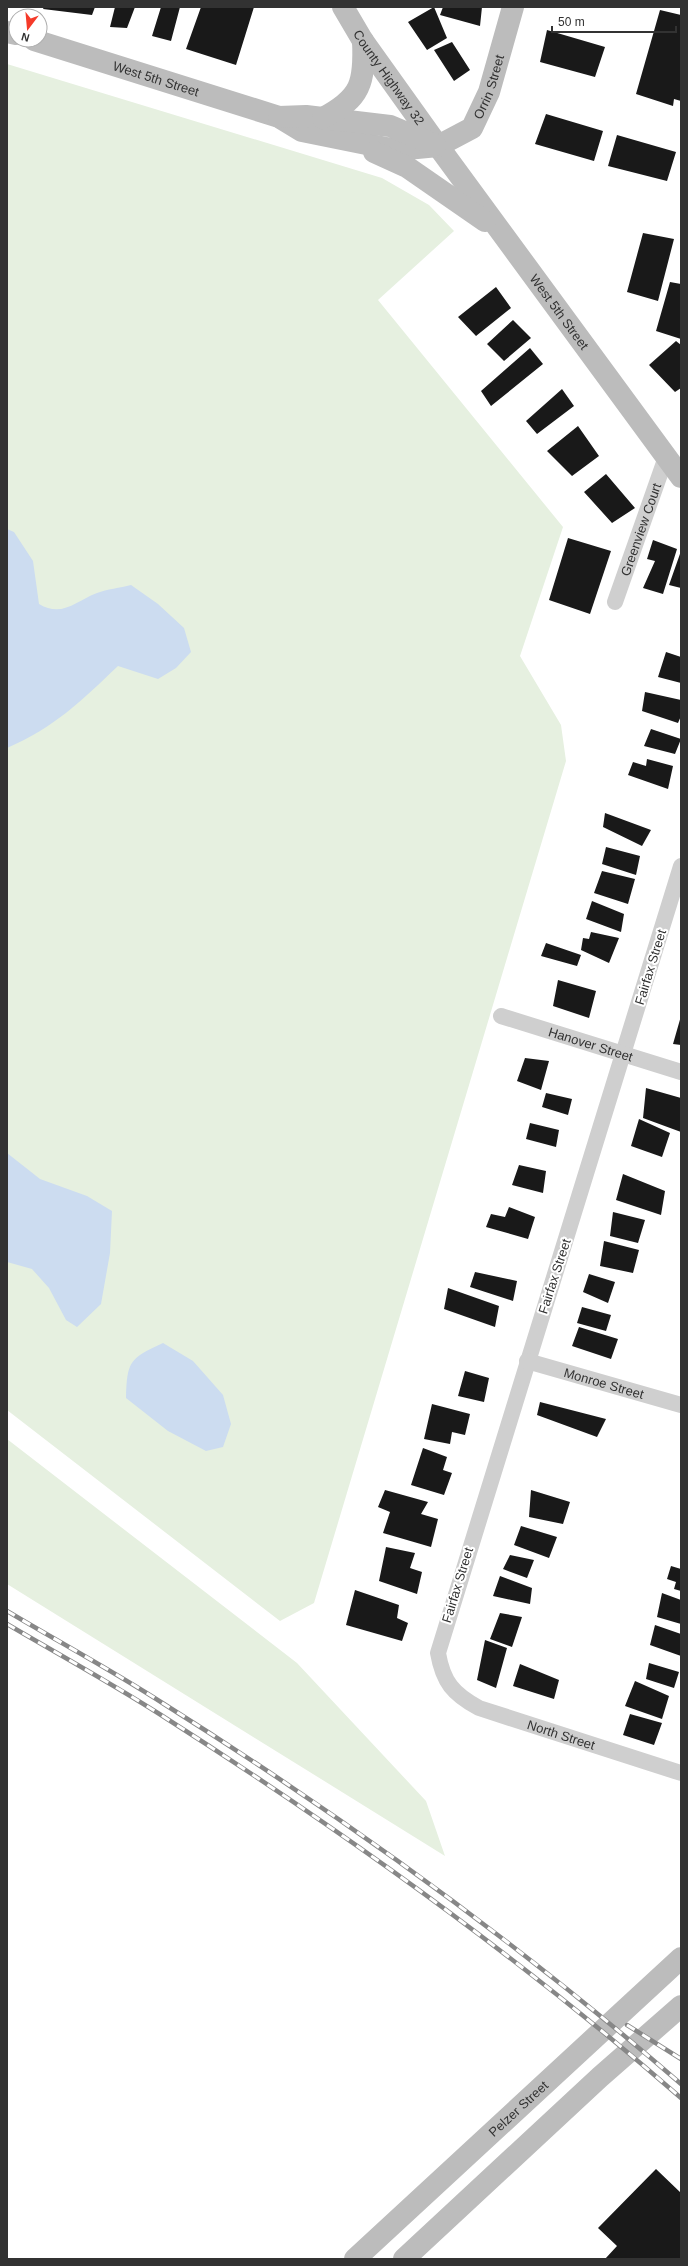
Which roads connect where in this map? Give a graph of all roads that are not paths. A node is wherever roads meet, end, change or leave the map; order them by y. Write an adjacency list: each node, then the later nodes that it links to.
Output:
1 (343, 7): 3 (street, County Highway 32)
2 (513, 7): 8 (street, Orrin Street)
3 (363, 41): 6 (street); 8 (street, County Highway 32)
4 (48, 44): 5 (street, West 5th Street)
5 (279, 117): 6 (street, West 5th Street); 7 (street, West 5th Street)
6 (323, 118): 8 (street, West 5th Street)
7 (349, 140): 8 (street, West 5th Street); 9 (street)
8 (438, 146): 9 (street, West 5th Street)
9 (501, 232): 10 (street, West 5th Street)
10 (666, 456): 11 (street, West 5th Street); 12 (street, Greenview Court)
11 (681, 477)
12 (615, 602)
13 (681, 866): 15 (street, Fairfax Street)
14 (501, 1016): 15 (street, Hanover Street)
15 (624, 1054): 16 (street, Hanover Street); 17 (street, Fairfax Street)
16 (681, 1072)
17 (527, 1361): 18 (street, Monroe Street); 19 (street, Fairfax Street)
18 (681, 1405)
19 (449, 1685): 20 (street, North Street)
20 (681, 1773)
21 (681, 1958): 23 (street, Pelzer Street)
22 (681, 2006): 24 (street)
23 (355, 2259)
24 (404, 2259)

